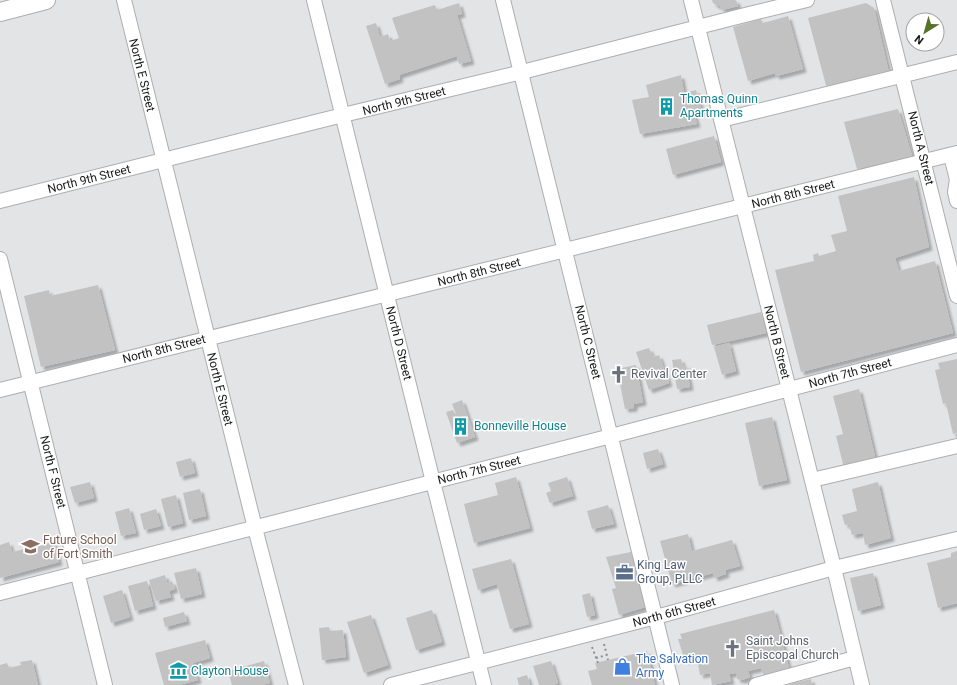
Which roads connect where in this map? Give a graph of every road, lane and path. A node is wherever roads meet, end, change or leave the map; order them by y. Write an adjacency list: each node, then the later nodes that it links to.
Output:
1 (46, 0): 8 (main road)
2 (124, 0): 16 (street, North E Street)
3 (314, 0): 13 (street, North D Street)
4 (503, 0): 11 (street, North C Street)
5 (691, 0): 9 (street, North B Street)
6 (807, 0): 9 (street, North 9th Street)
7 (883, 0): 12 (street, North A Street)
8 (0, 12)
9 (698, 27): 11 (street, North 9th Street); 14 (street, North B Street)
10 (957, 62): 12 (street)
11 (522, 72): 13 (street, North 9th Street); 22 (street, North C Street)
12 (902, 76): 14 (street); 17 (street, North A Street)
13 (343, 115): 16 (street, North 9th Street); 25 (street, North D Street)
14 (721, 120): 21 (street, North B Street)
15 (954, 154): 17 (street, North 8th Street); 18 (street)
16 (164, 160): 19 (street, North 9th Street); 27 (street, North E Street)
17 (924, 161): 21 (street, North 8th Street); 23 (street, North A Street)
18 (957, 180): 20 (street)
19 (0, 201)
20 (957, 201)
21 (743, 206): 22 (street, North 8th Street); 30 (street, North B Street)
22 (566, 250): 25 (street, North 8th Street); 32 (street, North C Street)
23 (952, 250): 26 (street, North A Street)
24 (0, 259): 29 (street, North F Street)
25 (387, 294): 27 (street, North 8th Street); 35 (street, North D Street)
26 (957, 296)
27 (208, 339): 29 (street, North 8th Street); 36 (street, North E Street)
28 (957, 345): 30 (street, North 7th Street)
29 (30, 382): 31 (street, North 8th Street); 39 (street, North F Street)
30 (789, 389): 32 (street, North 7th Street); 34 (street, North B Street)
31 (0, 390)
32 (611, 436): 35 (street, North 7th Street); 41 (street, North C Street)
33 (957, 446): 34 (street)
34 (812, 480): 38 (street, North B Street)
35 (433, 482): 36 (street, North 7th Street); 48 (street, North D Street)
36 (255, 528): 39 (street, North 7th Street); 51 (street, North E Street)
37 (957, 539): 38 (street, North 6th Street)
38 (834, 568): 41 (street, North 6th Street); 46 (street, North B Street)
39 (78, 573): 40 (street, North 7th Street); 50 (street, North F Street)
40 (0, 593)
41 (656, 617): 48 (street, North 6th Street); 54 (street, North C Street)
42 (603, 639): 44 (path)
43 (590, 642): 45 (path)
44 (607, 655): 45 (path); 47 (path)
45 (596, 658): 49 (path)
46 (855, 658): 55 (street); 56 (street, North B Street)
47 (608, 660)
48 (478, 662): 52 (street, North 6th Street); 53 (street, North D Street)
49 (598, 663)
50 (105, 685)
51 (296, 685)
52 (390, 685)
53 (484, 685)
54 (672, 685)
55 (756, 685)
56 (862, 685)

